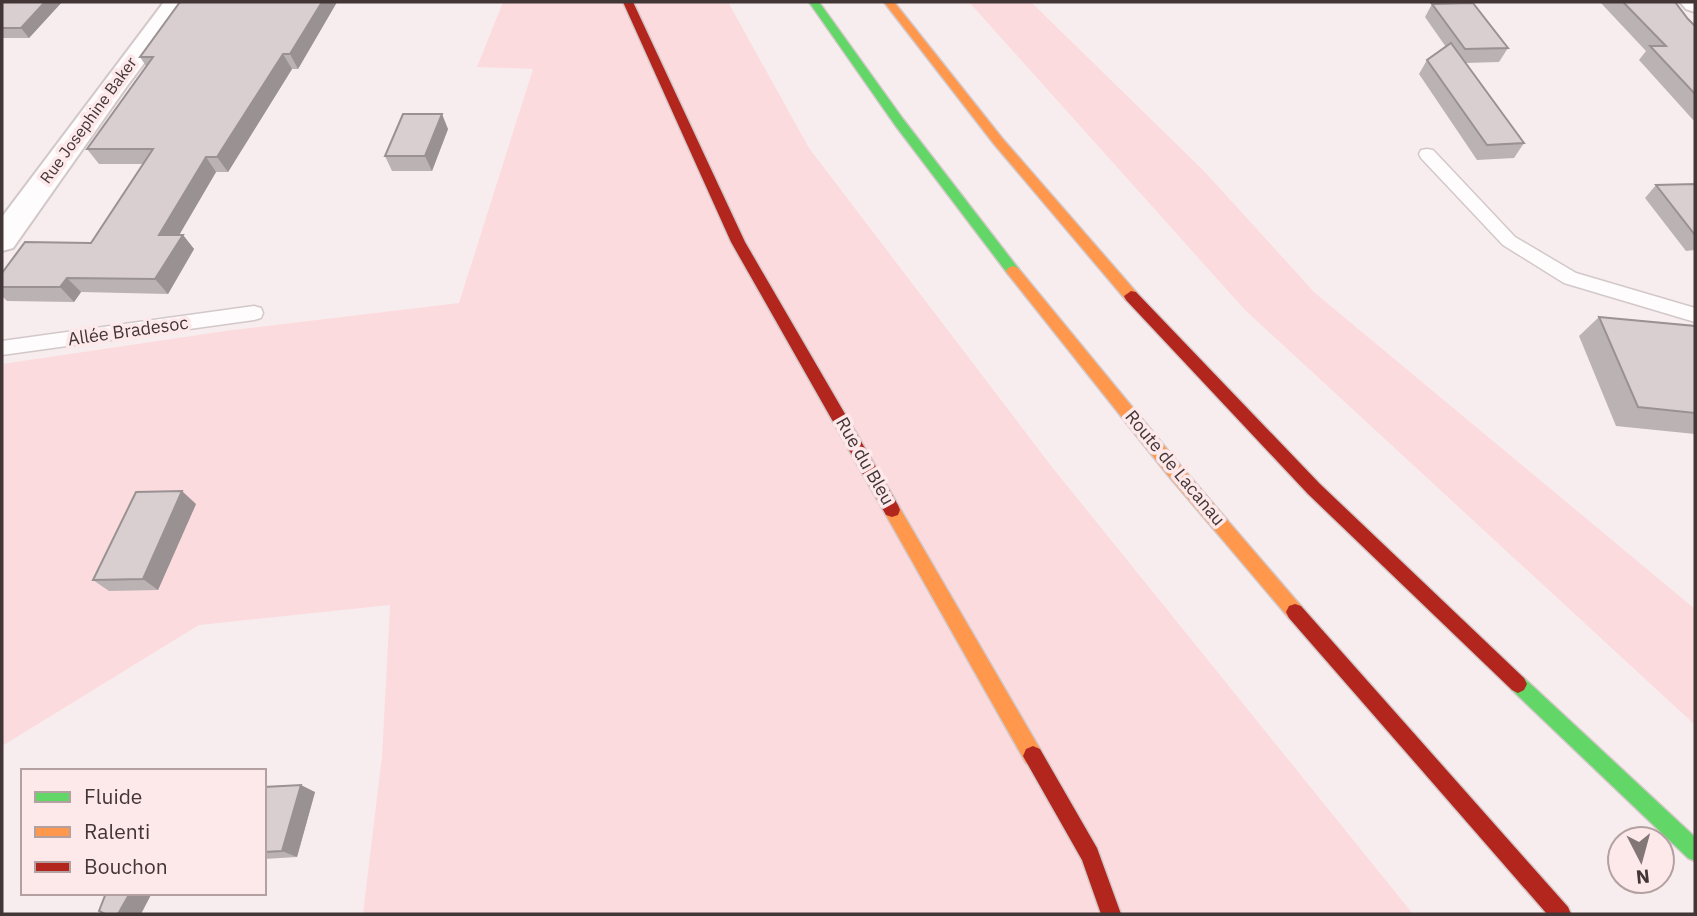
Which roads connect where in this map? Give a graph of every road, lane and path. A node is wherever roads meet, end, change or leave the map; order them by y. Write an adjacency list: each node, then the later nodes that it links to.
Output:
1 (177, 2): 6 (street, Rue Josephine Baker)
2 (628, 2): 11 (main road, Rue du Bleu)
3 (814, 2): 12 (main road, Route de Lacanau)
4 (889, 2): 10 (main road)
5 (1427, 154): 8 (lane)
6 (2, 240)
7 (254, 313): 9 (lane, Allée Bradesoc)
8 (1695, 315)
9 (2, 348)
10 (1695, 850)
11 (1111, 914)
12 (1562, 914)

